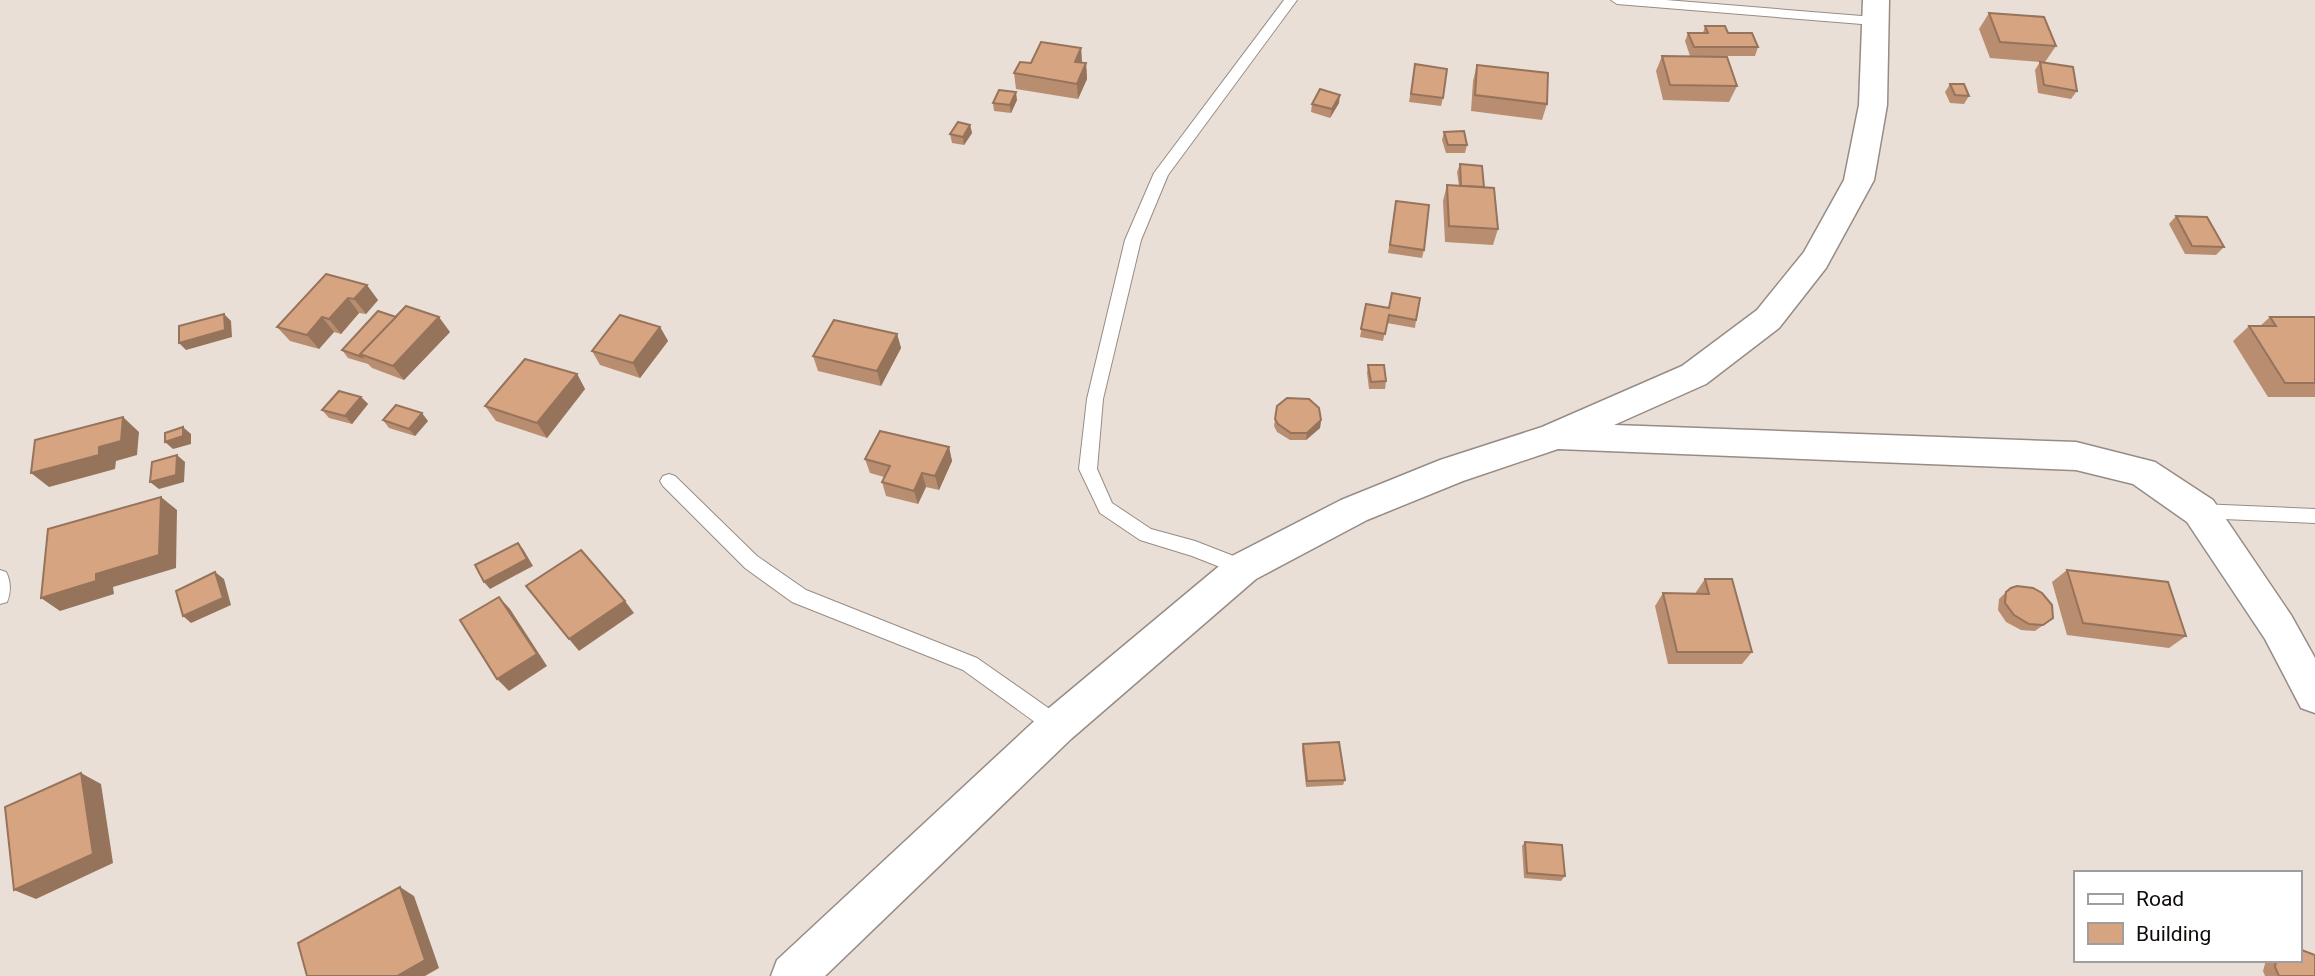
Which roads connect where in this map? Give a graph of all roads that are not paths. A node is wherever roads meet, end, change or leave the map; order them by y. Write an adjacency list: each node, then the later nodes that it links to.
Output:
1 (1291, 0): 8 (lane)
2 (1617, 0): 3 (lane)
3 (1875, 11): 4 (street)
4 (1552, 437): 6 (street); 8 (street)
5 (669, 481): 12 (lane)
6 (2200, 511): 7 (lane); 11 (street)
7 (2315, 516)
8 (1243, 568): 12 (street)
9 (0, 578): 10 (lane)
10 (0, 596)
11 (2315, 695)
12 (1056, 726): 13 (street)
13 (793, 976)

